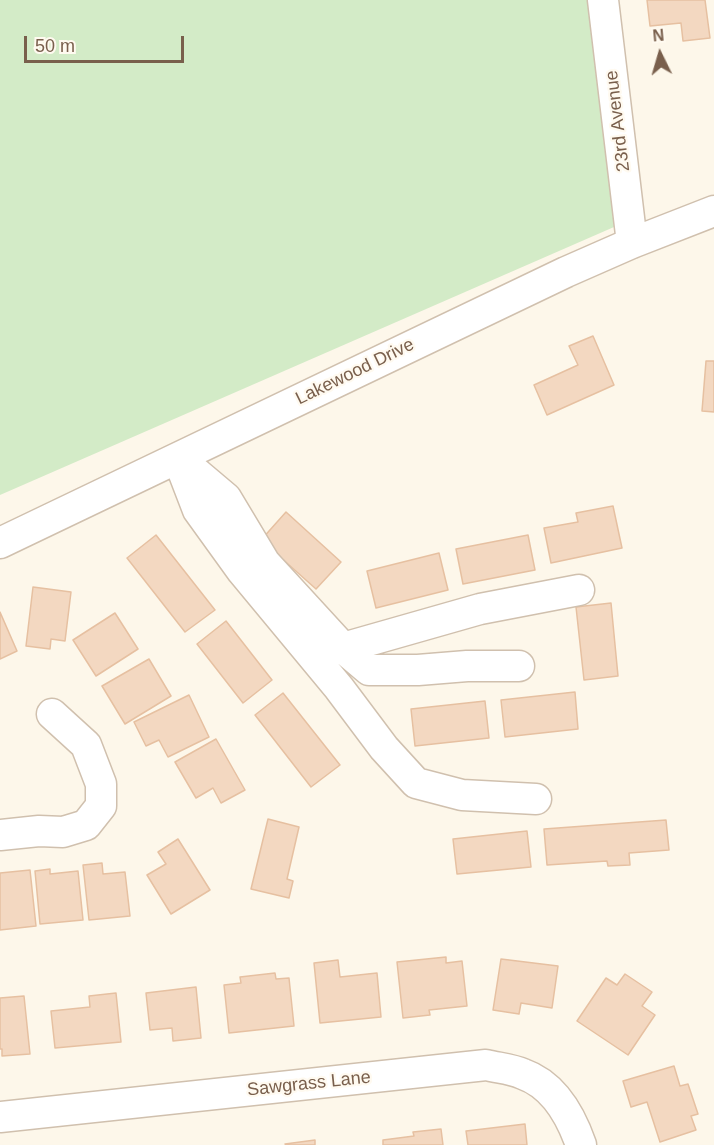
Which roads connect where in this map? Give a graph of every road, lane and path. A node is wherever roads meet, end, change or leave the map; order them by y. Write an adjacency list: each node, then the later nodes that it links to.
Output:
1 (603, 0): 3 (street, 23rd Avenue)
2 (714, 211): 3 (street, Lakewood Drive)
3 (632, 243): 4 (street, Lakewood Drive)
4 (178, 458): 5 (street, Lakewood Drive); 7 (street); 10 (street)
5 (0, 543)
6 (579, 590): 7 (street)
7 (343, 648): 8 (street)
8 (519, 666)
9 (52, 714): 11 (street)
10 (536, 799)
11 (0, 835)
12 (0, 1117): 13 (street, Sawgrass Lane)
13 (582, 1145)

